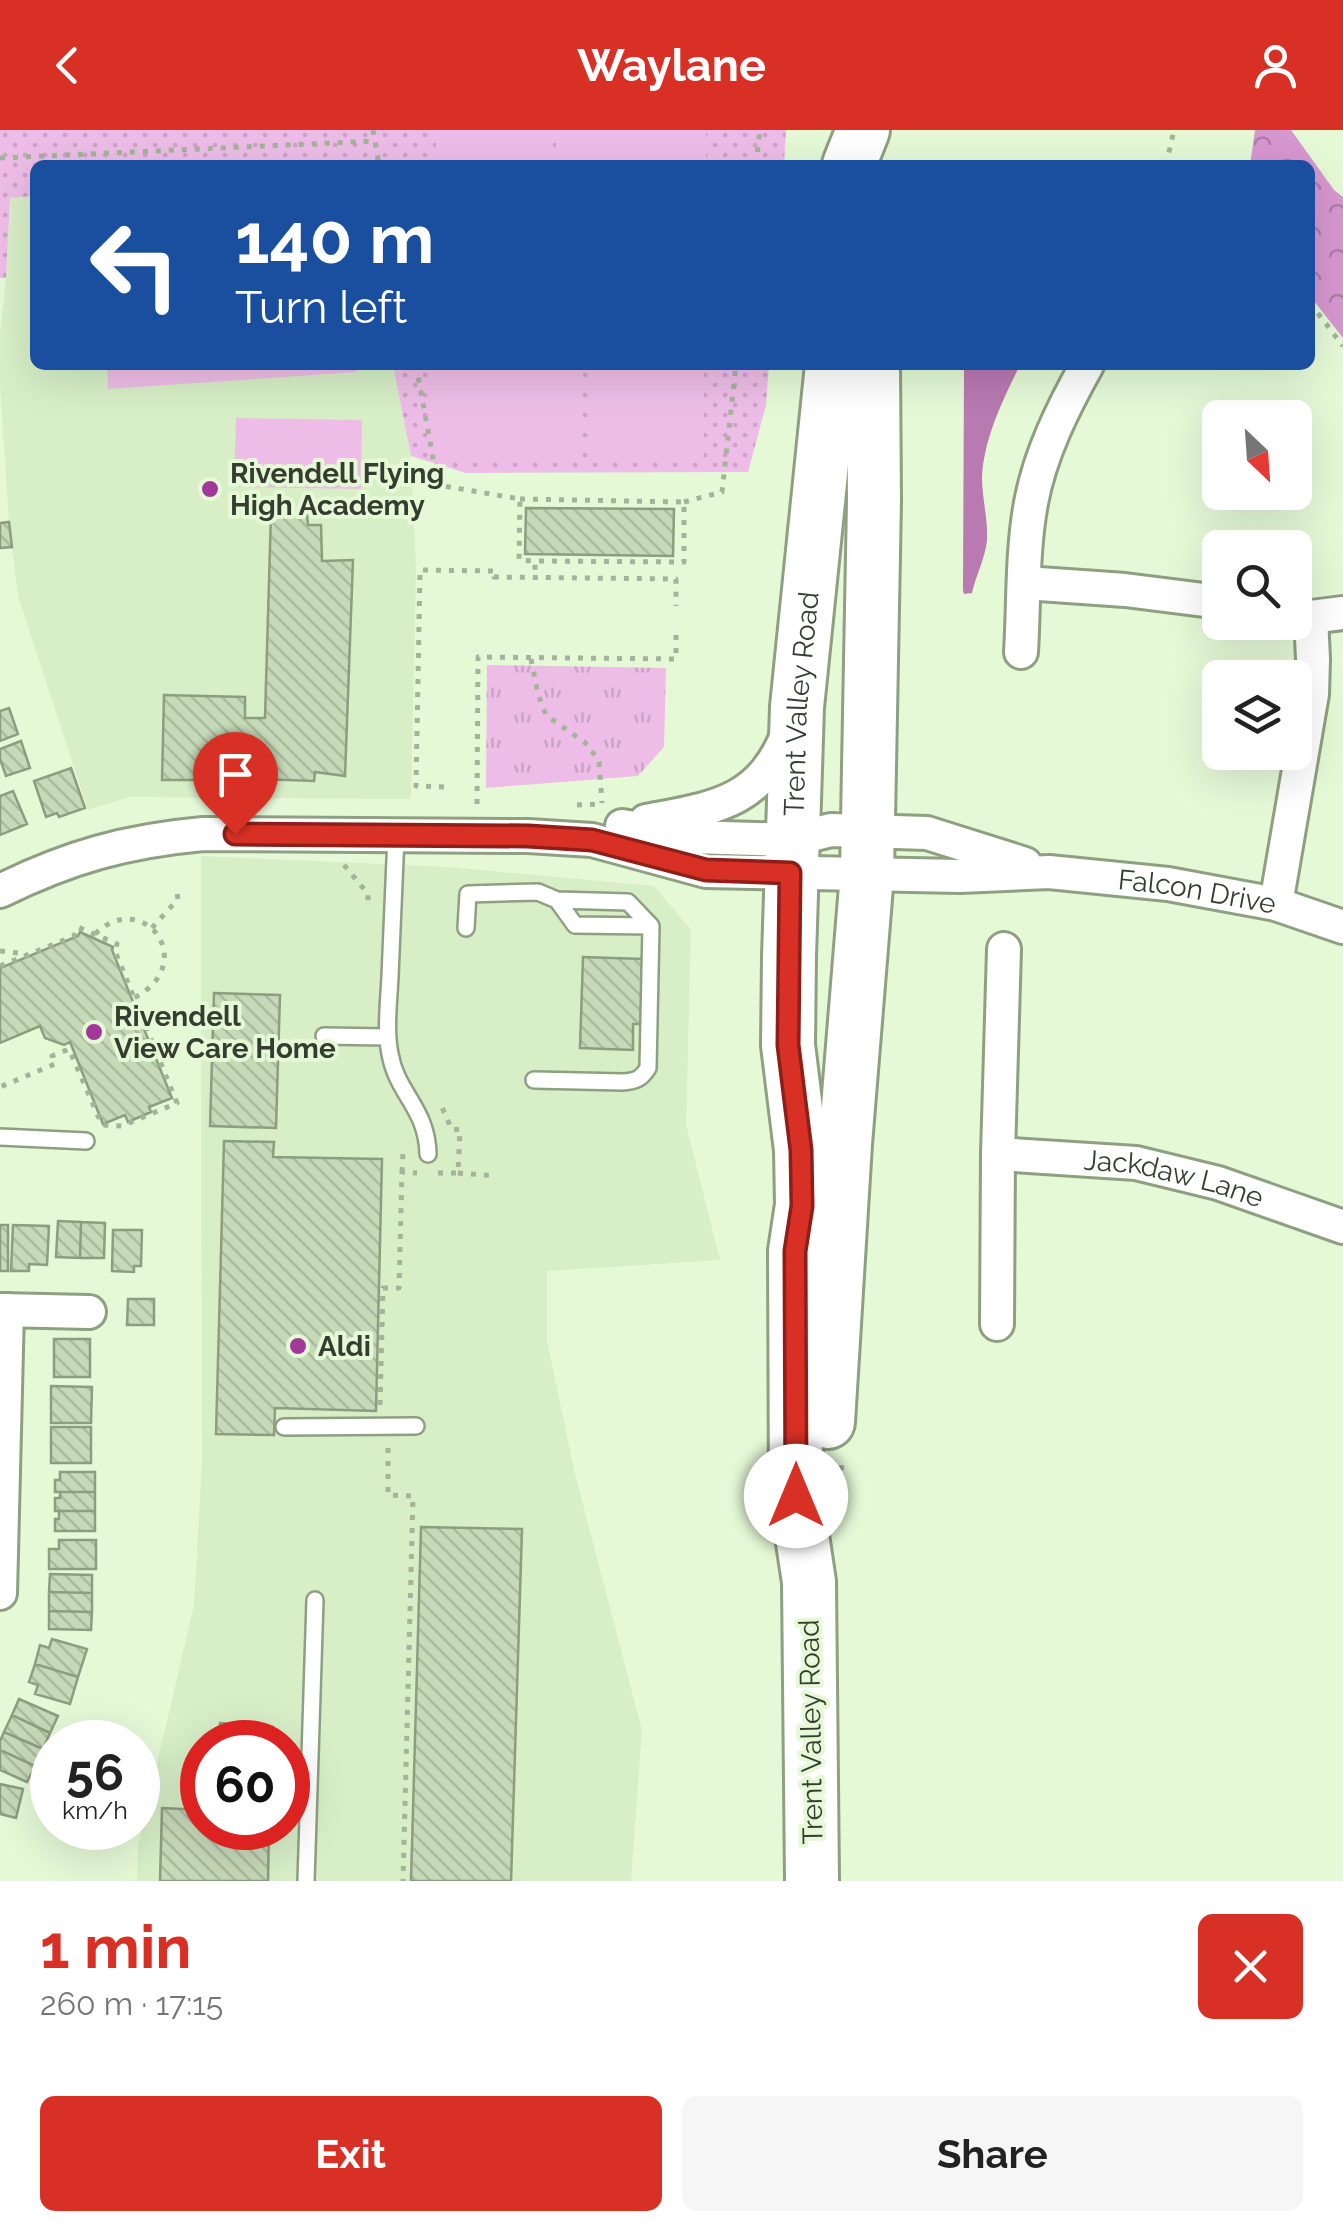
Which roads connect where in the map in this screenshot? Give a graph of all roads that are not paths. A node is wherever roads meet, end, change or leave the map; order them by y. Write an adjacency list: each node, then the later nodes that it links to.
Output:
1 (864, 130): 2 (main road); 3 (main road)
2 (851, 160)
3 (873, 160)
4 (1085, 370): 6 (street)
5 (859, 374): 10 (main road, Trent Valley Road); 14 (main road, Trent Valley Road)
6 (1025, 583): 7 (street); 9 (street)
7 (1202, 600)
8 (1316, 615): 17 (street)
9 (1021, 652)
10 (797, 707): 11 (street); 14 (main road, Trent Valley Road)
11 (612, 815): 13 (street); 14 (street)
12 (396, 836): 13 (street); 15 (street); 23 (lane)
13 (592, 840): 14 (street)
14 (828, 854): 17 (street, Falcon Drive); 36 (main road, Trent Valley Road); 36 (main road, Trent Valley Road)
15 (0, 891)
16 (556, 900): 18 (lane); 18 (lane); 20 (lane)
17 (1276, 904): 19 (street, Falcon Drive)
18 (652, 926): 24 (lane)
19 (1343, 927)
20 (466, 928)
21 (1004, 949): 28 (street)
22 (324, 1036): 23 (lane)
23 (388, 1037): 27 (lane)
24 (534, 1080)
25 (0, 1137): 26 (lane)
26 (86, 1141)
27 (428, 1154)
28 (998, 1154): 29 (street, Jackdaw Lane); 32 (street)
29 (1343, 1227)
30 (4, 1310): 31 (street); 34 (street)
31 (89, 1312)
32 (997, 1324)
33 (416, 1426): 35 (lane)
34 (2, 1427): 37 (street)
35 (284, 1427)
36 (809, 1582): 40 (main road, Trent Valley Road)
37 (0, 1593)
38 (314, 1600): 39 (lane)
39 (306, 1881)
40 (812, 1881)

